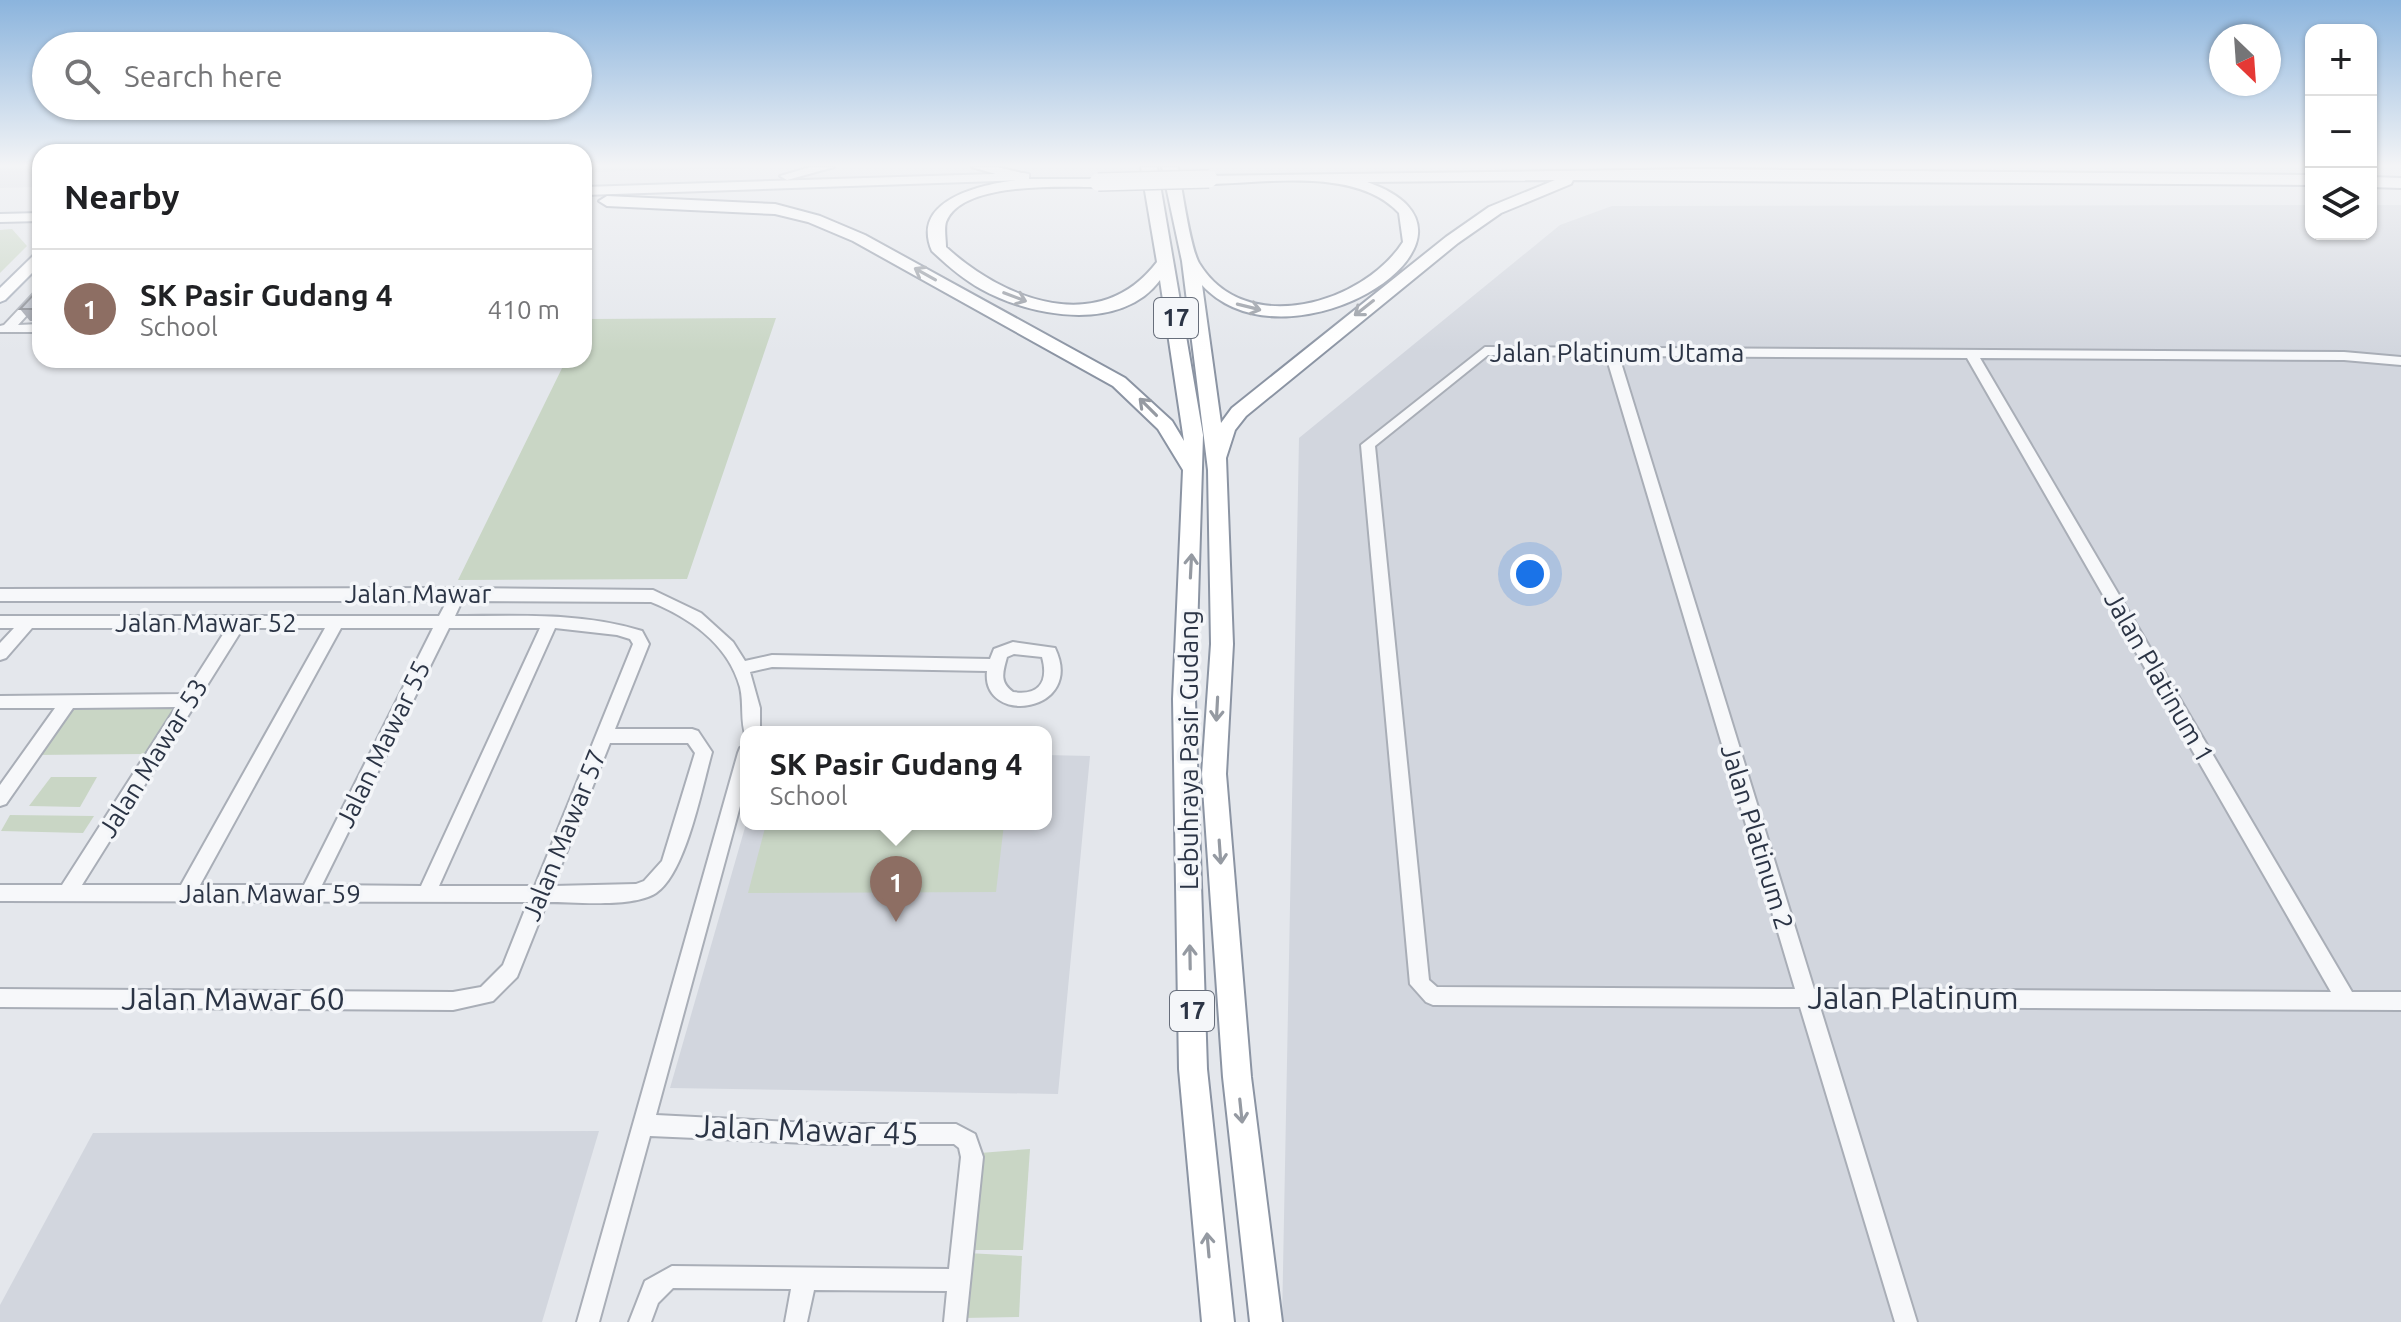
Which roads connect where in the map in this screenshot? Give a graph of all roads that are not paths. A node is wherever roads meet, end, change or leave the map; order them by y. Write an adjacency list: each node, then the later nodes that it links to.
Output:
1 (837, 229): 19 (highway, one-way to 1)
2 (937, 229): 8 (highway, one-way to 8)
3 (1161, 229): 8 (highway, Lebuhraya Pasir Gudang / 17)
4 (1183, 229): 9 (highway, 17)
5 (1411, 229): 9 (highway, one-way to 5)
6 (1469, 229): 20 (highway, one-way to 20)
7 (32, 253): 11 (main road)
8 (1167, 259): 19 (highway, Lebuhraya Pasir Gudang / 17)
9 (1190, 261): 20 (highway, Lebuhraya Pasir Gudang / 17)
10 (32, 265): 12 (main road)
11 (0, 284)
12 (0, 297)
13 (32, 302): 15 (street)
14 (32, 328): 15 (street)
15 (4, 329)
16 (1611, 352): 17 (street, Jalan Platinum Utama); 46 (street, Jalan Platinum Utama); 47 (street, Jalan Platinum 2)
17 (1971, 353): 18 (street, Jalan Platinum Utama); 50 (street, Jalan Platinum 1)
18 (2401, 361)
19 (1193, 470): 59 (highway, Lebuhraya Pasir Gudang / 17, one-way to 19)
20 (1218, 470): 60 (highway, Lebuhraya Pasir Gudang / 17, one-way to 60)
21 (458, 594): 22 (street, Jalan Mawar); 25 (street, Jalan Mawar 55); 32 (street, Jalan Mawar)
22 (0, 595)
23 (0, 622): 24 (street, Jalan Mawar 52)
24 (28, 622): 27 (street, Jalan Mawar 52); 30 (street)
25 (443, 622): 26 (street, Jalan Mawar 52); 28 (street, Jalan Mawar 52); 43 (street, Jalan Mawar 55)
26 (550, 622): 29 (street, Jalan Mawar 52); 44 (street)
27 (238, 623): 28 (street, Jalan Mawar 52); 33 (street, Jalan Mawar 53)
28 (336, 623): 42 (street)
29 (641, 648): 37 (street, Jalan Mawar 57)
30 (0, 654)
31 (994, 665): 32 (street)
32 (743, 668): 36 (street, Jalan Mawar)
33 (190, 700): 35 (street); 41 (street, Jalan Mawar 53)
34 (0, 702): 35 (street)
35 (68, 702): 39 (street)
36 (752, 726)
37 (605, 736): 45 (street, Jalan Mawar 57); 45 (street, Jalan Mawar 59)
38 (740, 775): 52 (street)
39 (0, 799)
40 (0, 893): 41 (street, Jalan Mawar 59)
41 (67, 893): 42 (street, Jalan Mawar 59)
42 (186, 894): 43 (street, Jalan Mawar 59)
43 (309, 894): 44 (street, Jalan Mawar 59)
44 (426, 895): 45 (street, Jalan Mawar 59)
45 (540, 895): 49 (street, Jalan Mawar 57)
46 (1425, 992): 47 (street, Jalan Platinum)
47 (1805, 997): 50 (street, Jalan Platinum); 61 (street, Jalan Platinum 2)
48 (0, 998): 49 (street, Jalan Mawar 60)
49 (465, 1000)
50 (2347, 1001): 51 (street, Jalan Platinum)
51 (2401, 1001)
52 (643, 1125): 54 (street, Jalan Mawar 45); 55 (street)
53 (805, 1277): 54 (street); 56 (street); 57 (street)
54 (959, 1280): 58 (street)
55 (588, 1322)
56 (640, 1322)
57 (796, 1322)
58 (955, 1322)
59 (1218, 1322)
60 (1266, 1322)
61 (1906, 1322)

